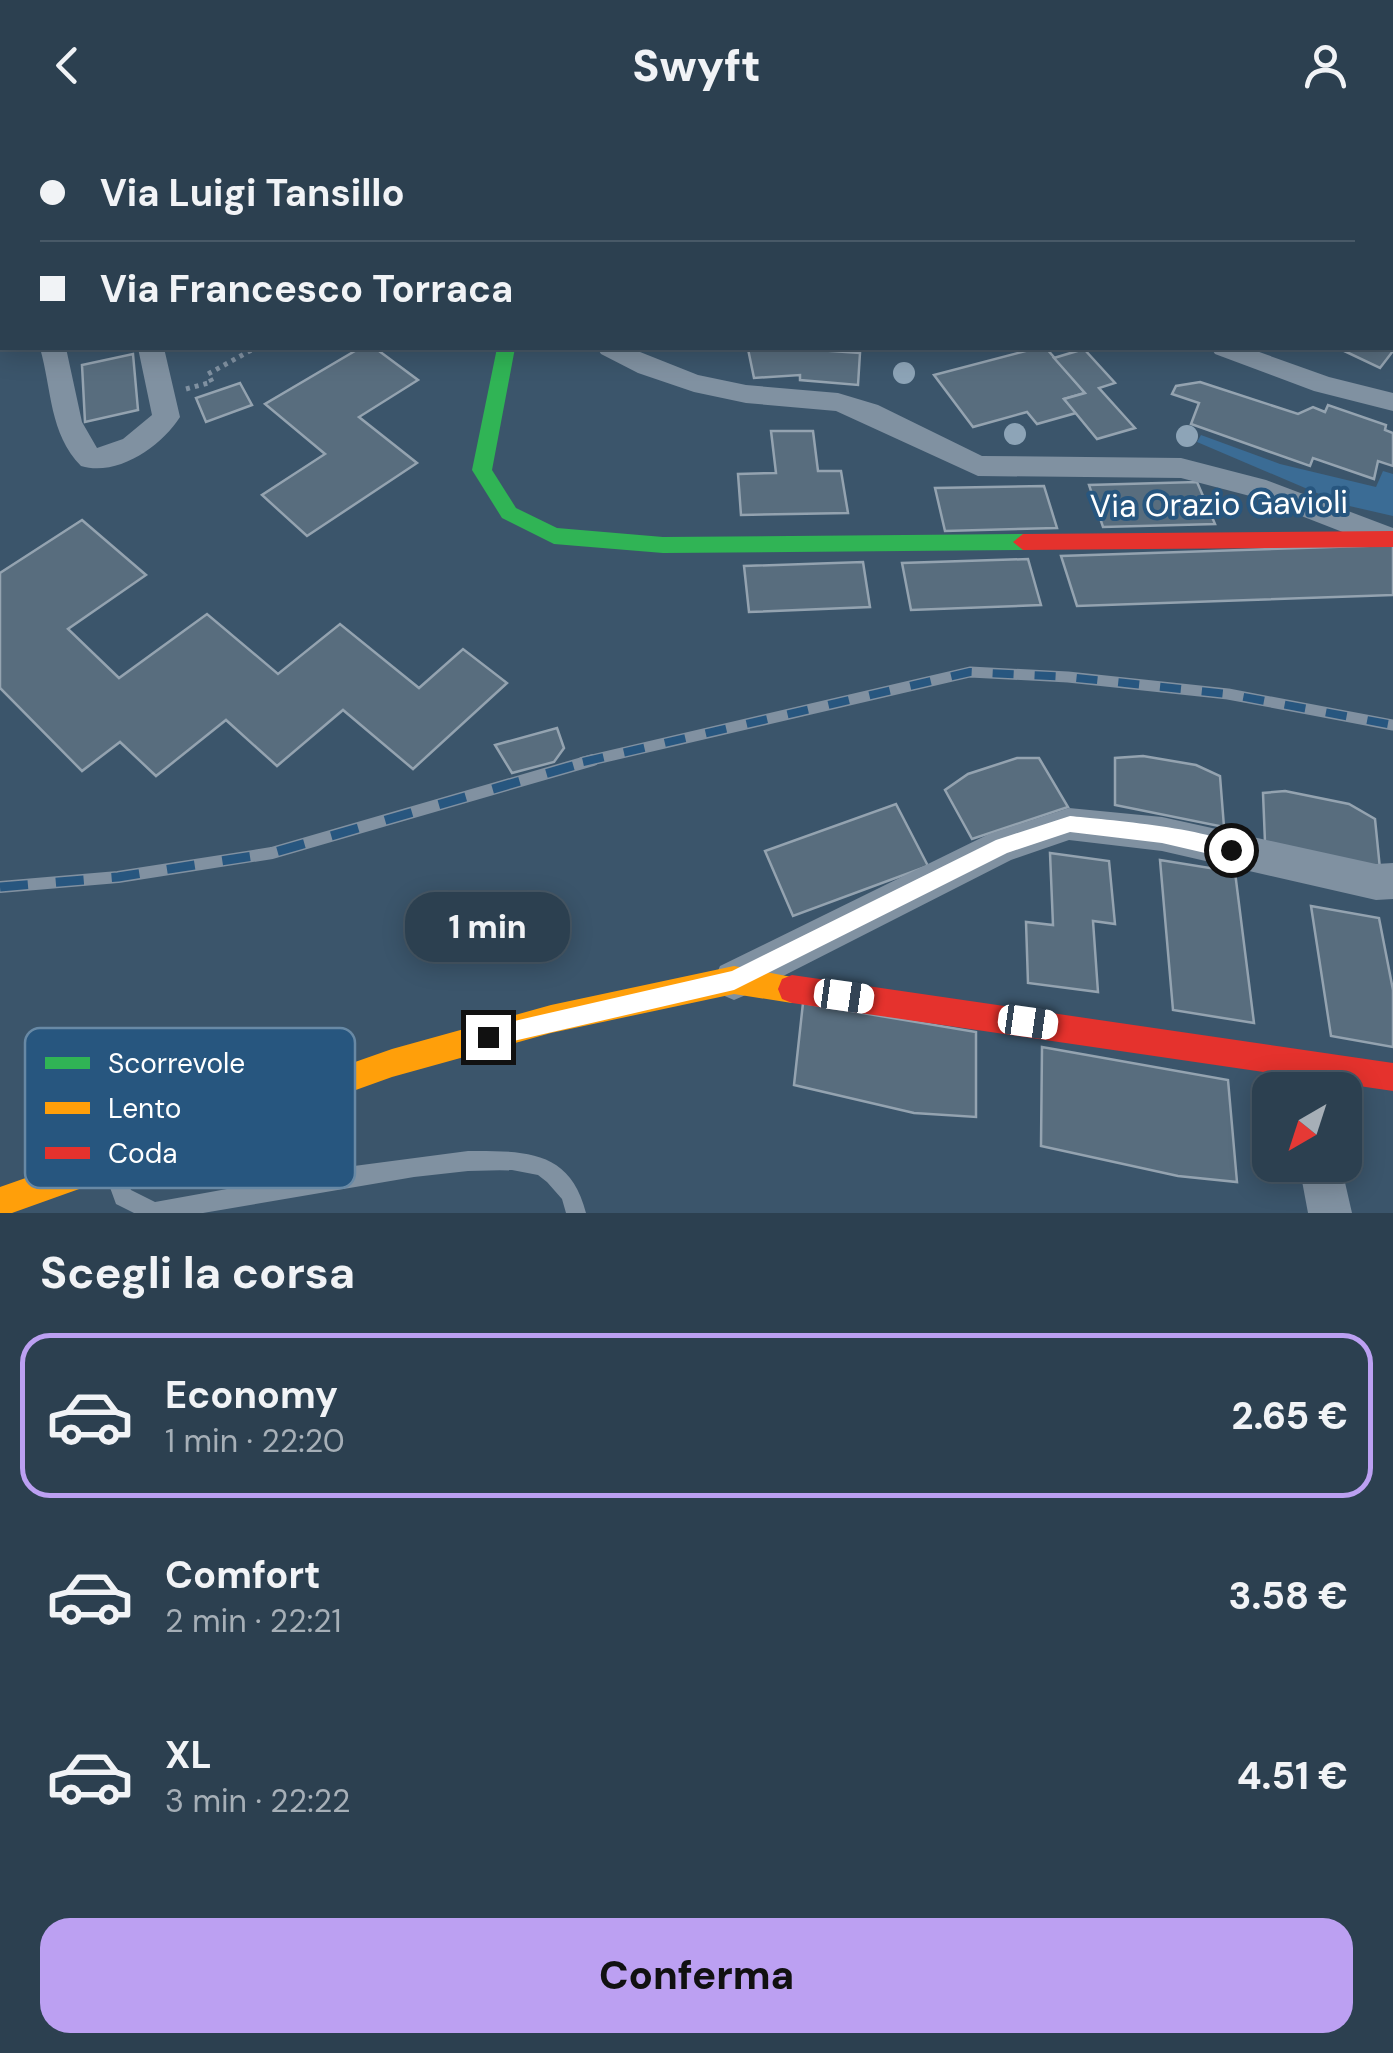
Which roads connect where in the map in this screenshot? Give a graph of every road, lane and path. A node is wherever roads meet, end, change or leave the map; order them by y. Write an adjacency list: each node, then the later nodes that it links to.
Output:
1 (53, 350): 10 (street)
2 (151, 350): 10 (street)
3 (250, 350): 10 (path)
4 (506, 350): 11 (street, Via Orazio Gavioli)
5 (614, 350): 8 (street, Via Orazio Gavioli)
6 (669, 350): 8 (street)
7 (1229, 350): 9 (street)
8 (647, 367): 11 (street, Via Orazio Gavioli)
9 (1393, 402)
10 (163, 406)
11 (1389, 538)
12 (1393, 882): 13 (street)
13 (734, 980): 14 (street); 15 (street)
14 (1276, 1072)
15 (355, 1076)
16 (1362, 1077): 17 (street)
17 (1393, 1077)
18 (355, 1178): 24 (lane)
19 (1324, 1182): 25 (street)
20 (37, 1188): 23 (street)
21 (120, 1188): 22 (lane)
22 (296, 1188)
23 (0, 1202)
24 (576, 1213)
25 (1330, 1213)

